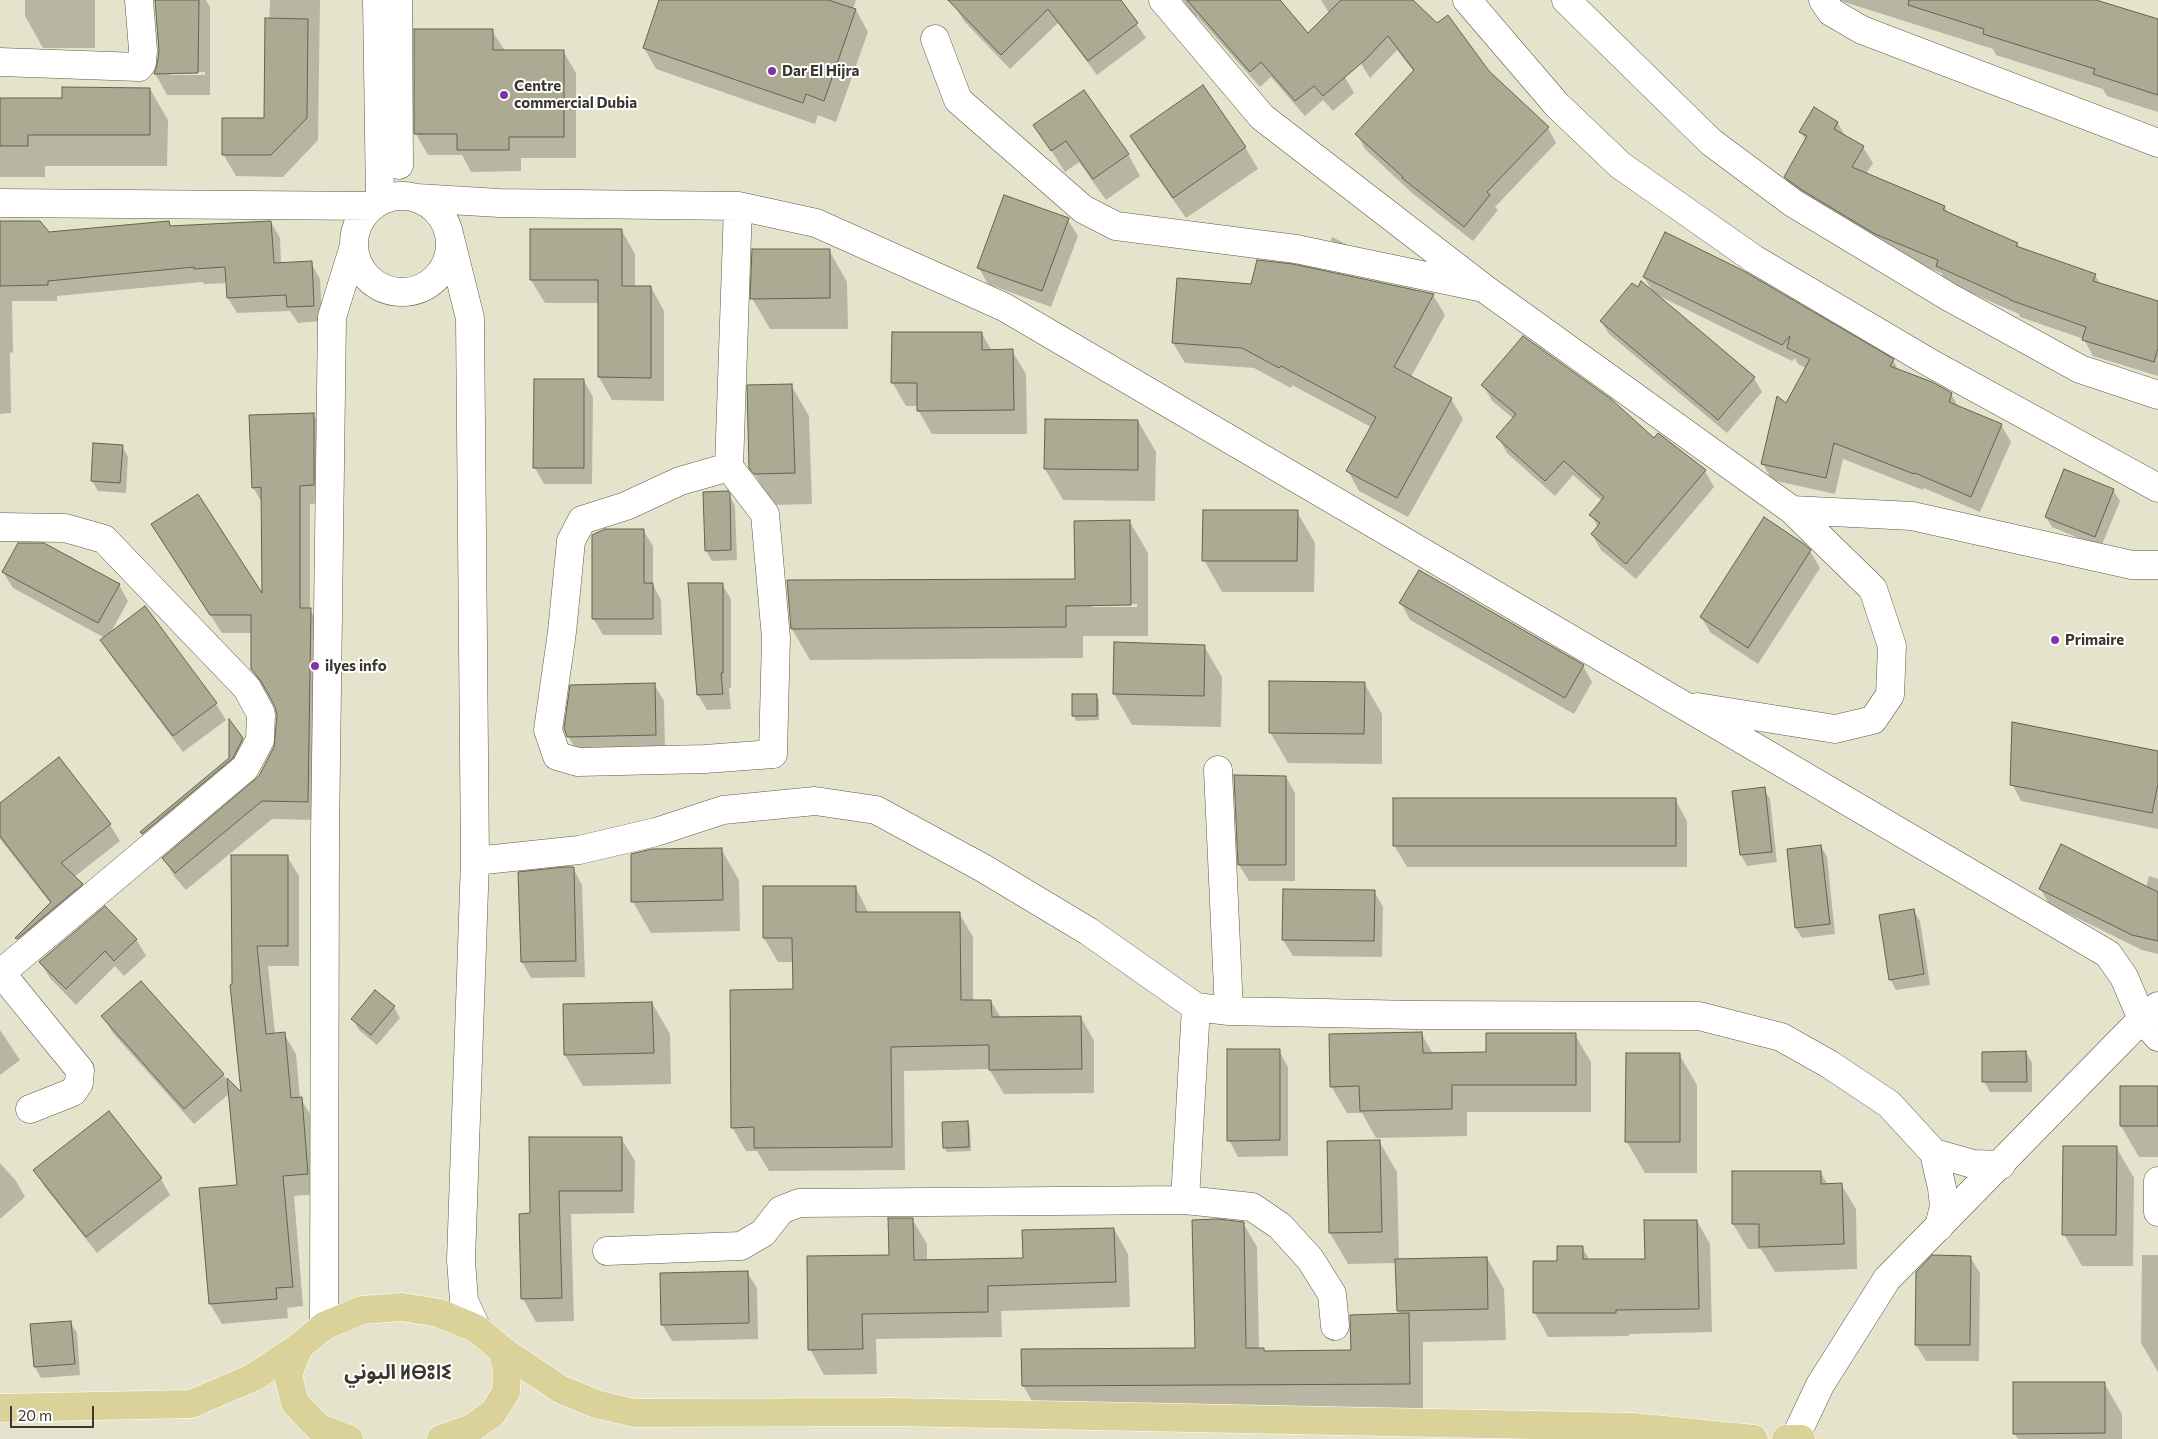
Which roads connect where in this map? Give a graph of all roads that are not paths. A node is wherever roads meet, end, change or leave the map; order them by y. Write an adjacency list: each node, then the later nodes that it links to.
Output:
1 (138, 0): 9 (street)
2 (377, 0): 11 (street)
3 (398, 0): 11 (street)
4 (1163, 0): 16 (street)
5 (1467, 0): 19 (street)
6 (1566, 0): 17 (street)
7 (1823, 0): 10 (street)
8 (935, 40): 16 (street)
9 (0, 62)
10 (2158, 143)
11 (393, 200): 12 (street); 13 (street); 14 (street); 15 (street)
12 (0, 203)
13 (738, 206): 18 (street); 23 (street)
14 (449, 234): 15 (street); 25 (street)
15 (354, 246): 38 (street)
16 (1485, 288): 20 (street)
17 (2158, 395)
18 (729, 467): 18 (street)
19 (2158, 488)
20 (1792, 510): 22 (street); 23 (street)
21 (0, 527): 26 (street)
22 (2158, 565)
23 (1678, 703): 29 (street)
24 (1218, 770): 28 (street)
25 (474, 862): 27 (street); 40 (street)
26 (1, 972): 30 (street)
27 (1196, 1007): 28 (street); 34 (street)
28 (1229, 1011): 31 (street)
29 (2153, 1021): 32 (street)
30 (30, 1109)
31 (1934, 1153): 32 (street); 36 (street)
32 (2000, 1165): 36 (street)
33 (2158, 1182): 35 (street)
34 (1185, 1200): 37 (street); 39 (street)
35 (2158, 1212)
36 (1939, 1227): 44 (street)
37 (607, 1251)
38 (324, 1326): 40 (main road); 41 (main road)
39 (1335, 1326)
40 (477, 1329): 42 (main road)
41 (299, 1347): 43 (main road); 45 (main road)
42 (502, 1350): 46 (main road); 47 (main road)
43 (0, 1408)
44 (1794, 1438)
45 (349, 1439)
46 (441, 1439)
47 (1754, 1439)

